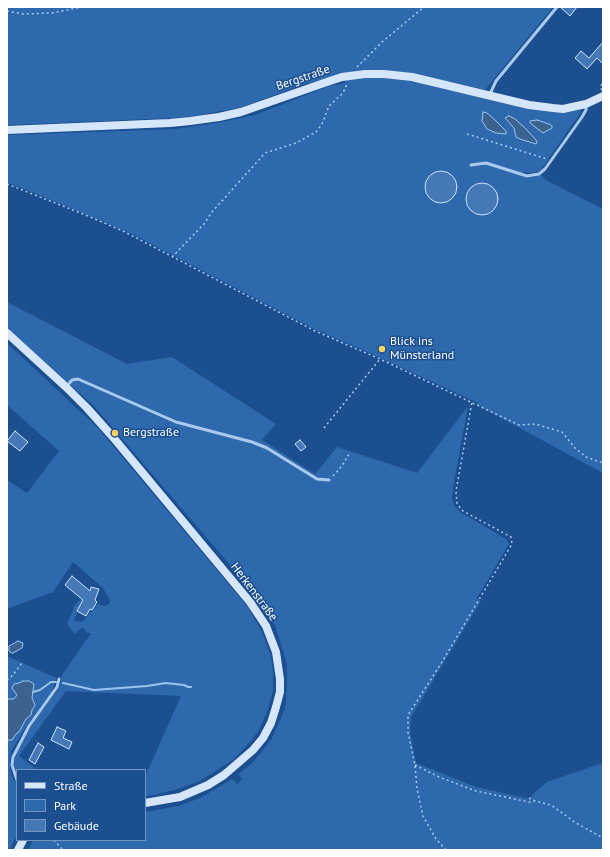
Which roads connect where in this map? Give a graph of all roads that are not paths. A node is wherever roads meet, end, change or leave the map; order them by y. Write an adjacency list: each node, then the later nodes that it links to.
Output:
1 (557, 7): 2 (lane)
2 (490, 95): 4 (main road, Bergstraße); 5 (main road, Bergstraße)
3 (603, 96): 4 (main road, Bergstraße)
4 (586, 104): 6 (lane)
5 (7, 130)
6 (471, 166)
7 (7, 333): 8 (main road)
8 (66, 387): 9 (lane); 12 (main road, Herkenstraße)
9 (329, 480)
10 (59, 679): 11 (lane)
11 (16, 777)
12 (146, 803)
13 (22, 841): 14 (main road)
14 (18, 850)

